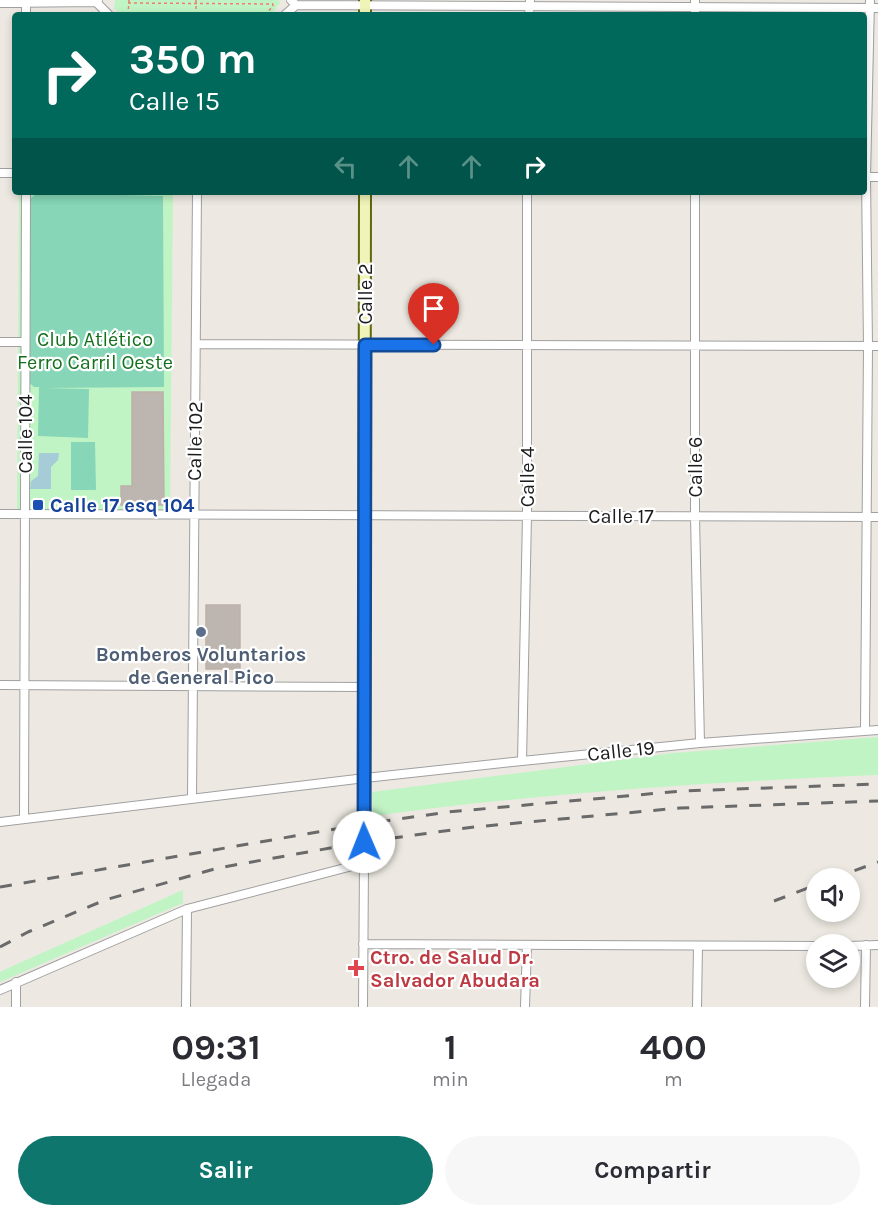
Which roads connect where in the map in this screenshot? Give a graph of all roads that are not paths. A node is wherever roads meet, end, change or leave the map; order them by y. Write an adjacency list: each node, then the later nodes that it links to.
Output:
1 (26, 1): 2 (street); 4 (street)
2 (97, 1)
3 (293, 2): 6 (street)
4 (0, 3)
5 (872, 5): 8 (street); 9 (street)
6 (365, 7): 7 (street)
7 (530, 7): 8 (street)
8 (695, 7)
9 (867, 128)
10 (26, 195): 17 (street, Calle 104)
11 (197, 195): 18 (street, Calle 102)
12 (365, 195): 19 (street, Calle 2)
13 (527, 195): 20 (street, Calle 4)
14 (695, 195): 21 (street, Calle 6)
15 (865, 195): 22 (street)
16 (0, 342): 17 (street)
17 (25, 342): 25 (street, Calle 104)
18 (196, 344): 19 (street); 26 (street, Calle 102)
19 (365, 345): 20 (street); 27 (street, Calle 2)
20 (526, 345): 21 (street); 28 (street, Calle 4)
21 (696, 345): 22 (street); 29 (street, Calle 6)
22 (868, 346): 23 (street); 30 (street)
23 (878, 346)
24 (0, 514): 25 (street, Calle 17)
25 (25, 514): 26 (street, Calle 17); 33 (street, Calle 104)
26 (195, 515): 27 (street, Calle 17); 34 (street, Calle 102)
27 (365, 515): 28 (street, Calle 17); 35 (street, Calle 2)
28 (527, 516): 29 (street, Calle 17); 39 (street, Calle 4)
29 (695, 516): 30 (street, Calle 17); 38 (street, Calle 6)
30 (867, 517): 31 (street, Calle 17); 36 (street)
31 (878, 517)
32 (0, 685): 33 (street)
33 (24, 685): 34 (street); 42 (street, Calle 104)
34 (193, 686): 35 (street); 41 (street, Calle 102)
35 (365, 687): 40 (street, Calle 2)
36 (865, 730): 37 (street, Calle 19); 38 (street, Calle 19)
37 (878, 730)
38 (700, 743): 39 (street, Calle 19)
39 (522, 761): 40 (street, Calle 19)
40 (365, 778): 41 (street, Calle 19); 44 (street, Calle 2)
41 (192, 798): 42 (street, Calle 19)
42 (24, 819): 43 (street, Calle 19)
43 (0, 822)
44 (363, 863): 45 (street); 46 (street, Calle 2)
45 (187, 909): 53 (street); 56 (street)
46 (363, 944): 47 (street); 57 (street, Calle 2)
47 (526, 945): 51 (street); 58 (street)
48 (860, 945): 49 (street)
49 (866, 945): 50 (street); 60 (street)
50 (878, 945)
51 (698, 946): 52 (street); 59 (street)
52 (806, 946)
53 (16, 982): 54 (street); 55 (street)
54 (0, 990)
55 (16, 1007)
56 (186, 1007)
57 (363, 1007)
58 (525, 1007)
59 (697, 1007)
60 (865, 1007)

